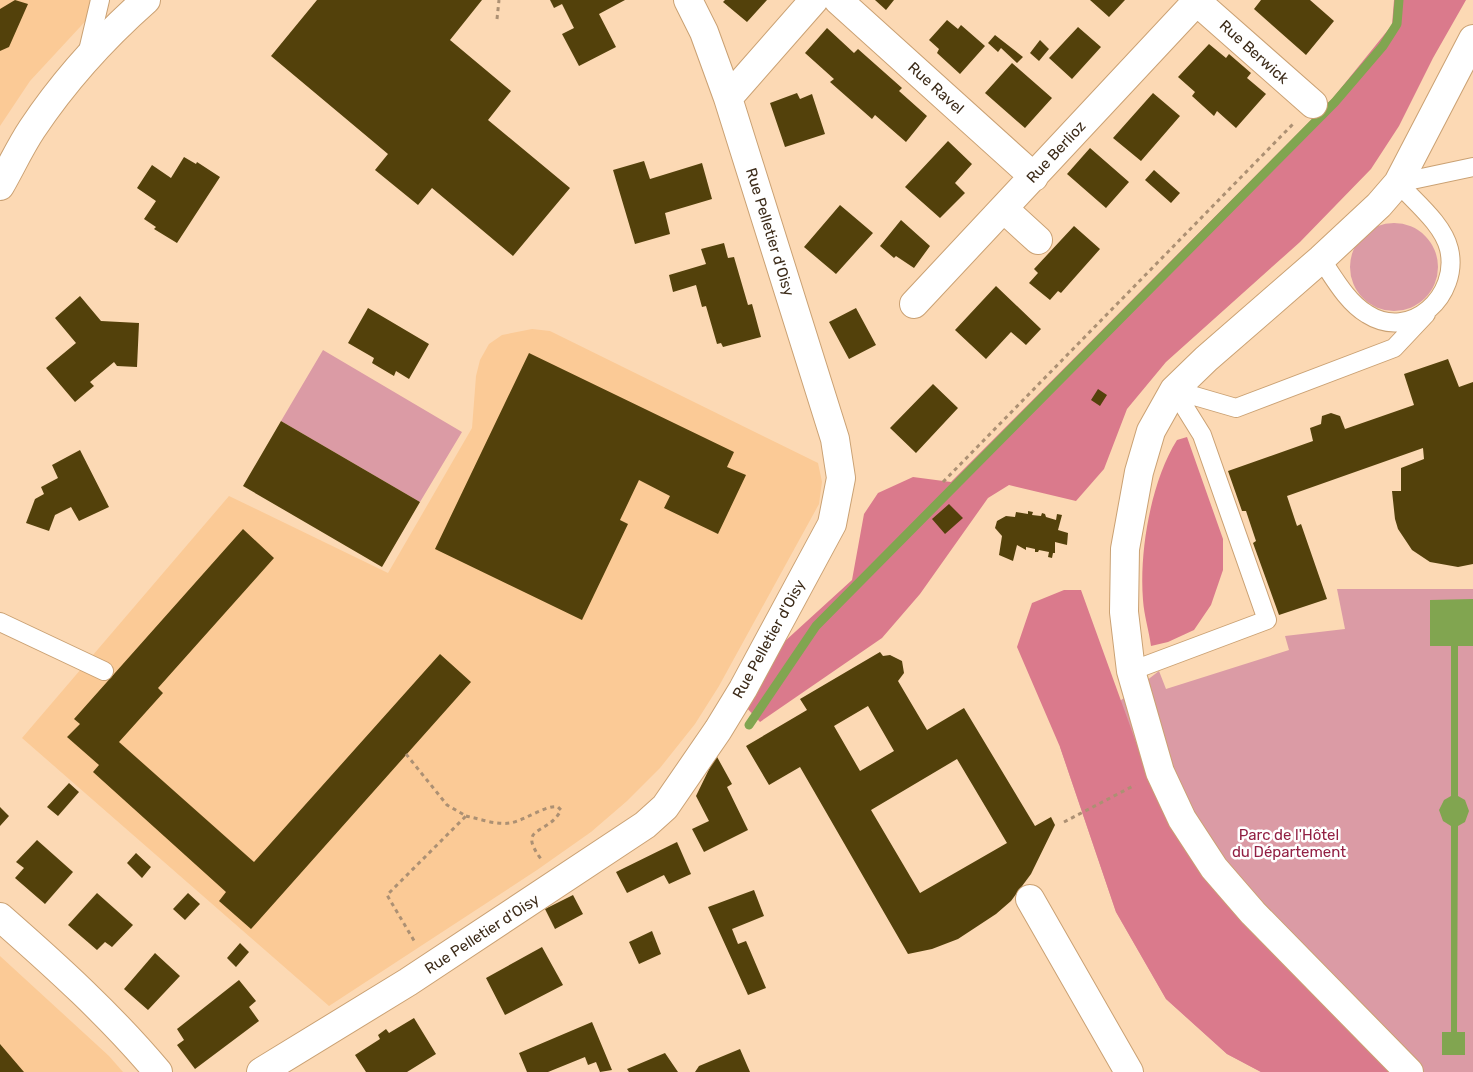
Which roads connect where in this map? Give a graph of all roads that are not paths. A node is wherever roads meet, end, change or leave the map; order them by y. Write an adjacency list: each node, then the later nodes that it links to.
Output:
1 (100, 0): 8 (lane)
2 (146, 0): 8 (street)
3 (688, 0): 9 (street, Rue Pelletier d'Oisy)
4 (814, 0): 9 (street)
5 (838, 0): 12 (street, Rue Ravel)
6 (1197, 0): 10 (street, Rue Berwick); 12 (street, Rue Berlioz)
7 (1473, 39): 13 (street)
8 (87, 59): 14 (street)
9 (728, 98): 27 (street, Rue Pelletier d'Oisy)
10 (1313, 104)
11 (1473, 167): 13 (lane)
12 (1034, 176): 15 (street, Rue Berlioz)
13 (1398, 183): 17 (street); 19 (lane)
14 (0, 186)
15 (1004, 209): 16 (street); 18 (street, Rue Berlioz)
16 (1038, 240)
17 (1321, 259): 19 (lane); 20 (street)
18 (914, 304)
19 (1431, 308): 20 (lane)
20 (1174, 390): 23 (street); 23 (lane)
21 (0, 622): 22 (lane)
22 (104, 671)
23 (1131, 672): 29 (street)
24 (1030, 899): 28 (street)
25 (0, 917): 26 (street)
26 (158, 1072)
27 (261, 1072)
28 (1130, 1072)
29 (1409, 1072)

